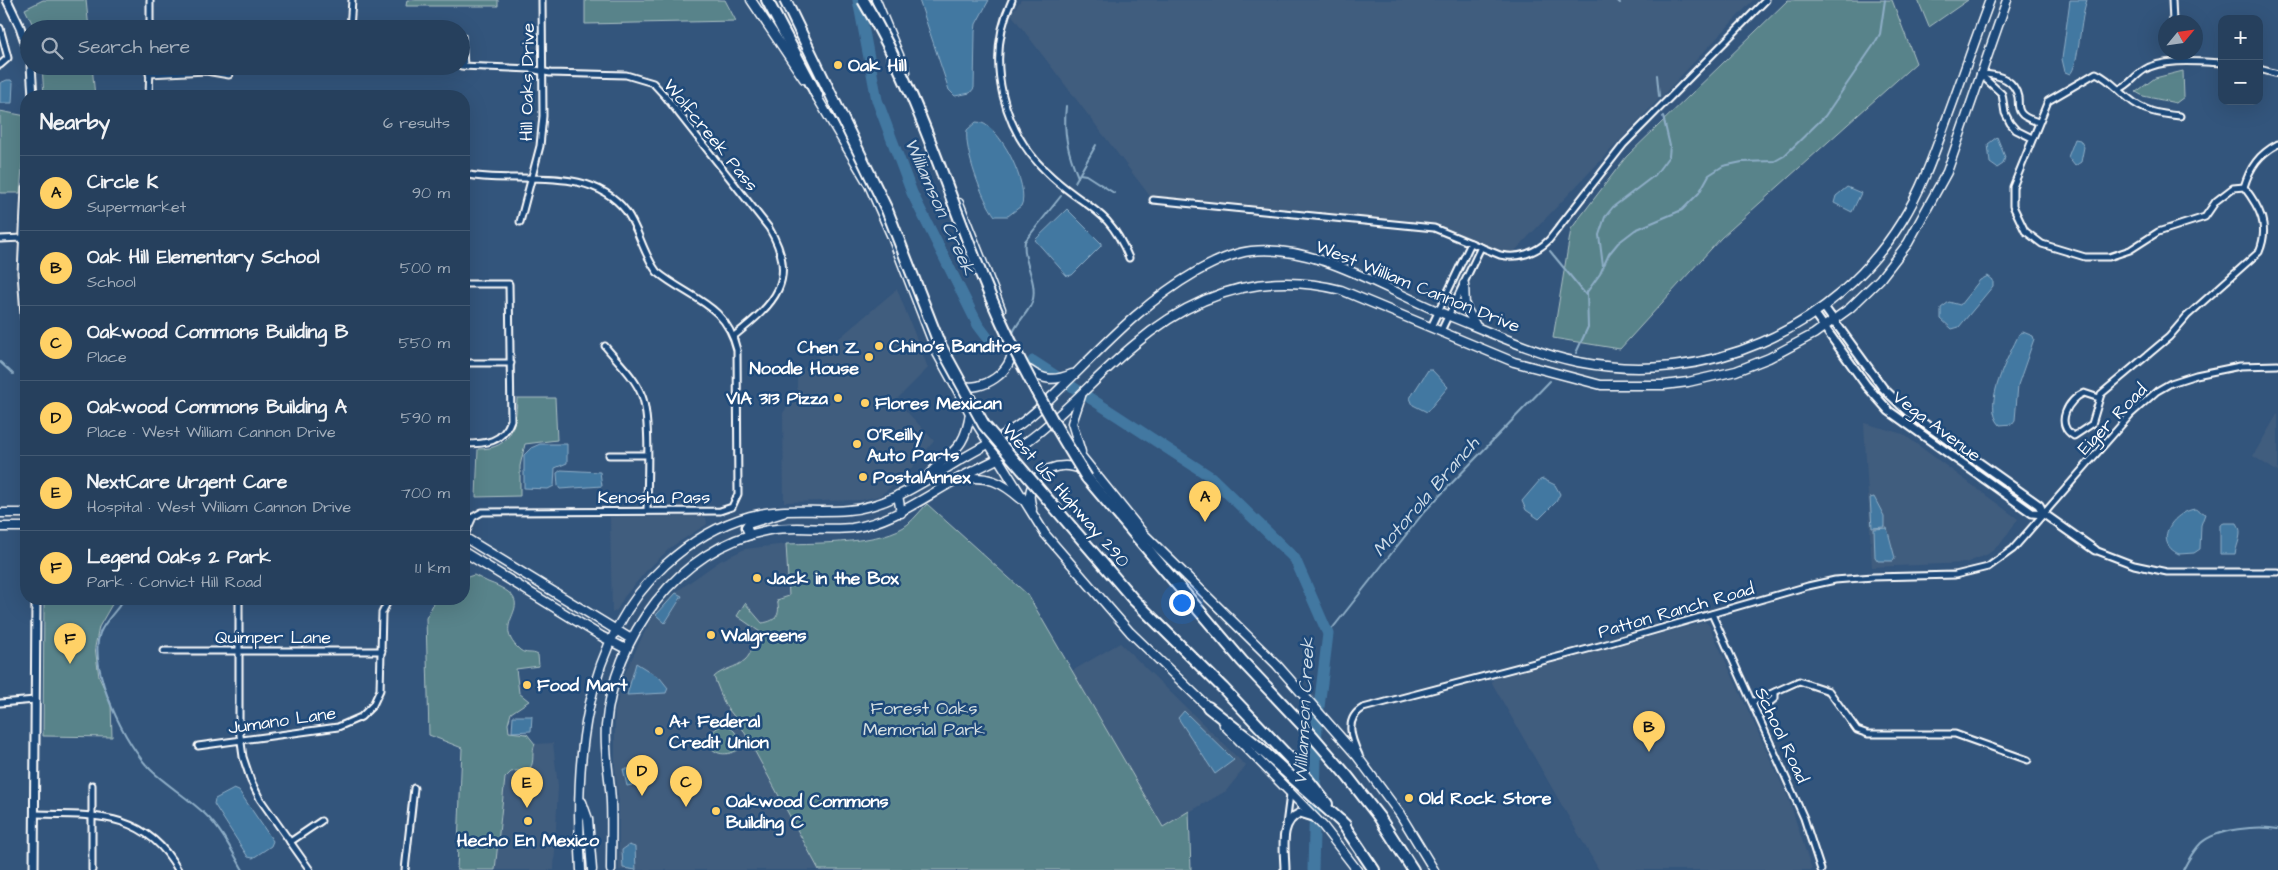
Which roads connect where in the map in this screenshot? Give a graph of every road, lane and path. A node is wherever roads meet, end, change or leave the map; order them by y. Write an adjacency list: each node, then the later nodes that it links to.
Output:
1 (8, 0): 18 (street)
2 (150, 0): 16 (street)
3 (352, 0): 17 (street)
4 (542, 0): 26 (street, Hill Oaks Drive)
5 (750, 0): 36 (main road)
6 (767, 0): 36 (highway)
7 (785, 0): 131 (highway, West US Highway 290, bridge)
8 (863, 0): 145 (highway, West US Highway 290, bridge)
9 (876, 0): 62 (main road)
10 (1012, 0): 50 (street)
11 (1766, 0): 49 (street)
12 (1990, 0): 24 (main road, West William Cannon Drive)
13 (2007, 0): 27 (main road, West William Cannon Drive)
14 (2172, 0): 15 (street)
15 (2173, 15)
16 (150, 20)
17 (351, 20)
18 (20, 27)
19 (0, 28): 22 (street)
20 (2180, 61): 21 (street); 33 (street)
21 (2218, 63)
22 (0, 65)
23 (470, 66): 26 (street, Wolfcreek Pass)
24 (1966, 66): 27 (main road); 53 (main road, West William Cannon Drive)
25 (2263, 69): 28 (street)
26 (542, 72): 42 (street, Hill Oaks Drive); 63 (street, Wolfcreek Pass)
27 (1980, 74): 38 (street); 39 (street); 57 (main road, West William Cannon Drive)
28 (2278, 74)
29 (32, 75): 34 (street)
30 (149, 75): 35 (street)
31 (224, 75): 32 (street)
32 (229, 76)
33 (2119, 89): 37 (street); 38 (street)
34 (33, 90)
35 (149, 90)
36 (817, 95): 71 (main road)
37 (2180, 116)
38 (2038, 122): 39 (street)
39 (2032, 138): 43 (street)
40 (2278, 144): 43 (street)
41 (470, 176): 42 (street, Kenosha Pass)
42 (533, 177): 45 (street, Hill Oaks Drive); 63 (street, Kenosha Pass)
43 (2244, 187): 74 (street)
44 (1153, 200): 48 (street)
45 (520, 222)
46 (20, 238): 47 (street)
47 (0, 239)
48 (1471, 242): 49 (street); 54 (street)
49 (1481, 247): 52 (street)
50 (1129, 258)
51 (470, 284): 66 (street)
52 (1464, 284): 56 (street); 58 (main road)
53 (1824, 307): 55 (main road, West William Cannon Drive); 57 (street, Vega Avenue)
54 (1438, 312): 56 (main road, West William Cannon Drive); 59 (street); 70 (main road, West William Cannon Drive)
55 (1815, 314): 60 (street, Vega Avenue); 68 (main road, West William Cannon Drive)
56 (1448, 315): 58 (main road, West William Cannon Drive); 61 (street)
57 (1834, 320): 60 (main road, West William Cannon Drive); 95 (street, Vega Avenue)
58 (1476, 326): 68 (main road, West William Cannon Drive)
59 (1431, 327): 61 (main road, West William Cannon Drive); 73 (main road, West William Cannon Drive)
60 (1824, 327): 72 (main road, West William Cannon Drive); 95 (street, Vega Avenue)
61 (1441, 331): 72 (main road, West William Cannon Drive)
62 (1011, 332): 69 (main road); 71 (main road)
63 (734, 336): 90 (street, Kenosha Pass)
64 (605, 346): 80 (street)
65 (470, 364): 66 (street)
66 (511, 364): 78 (street)
67 (2278, 365): 95 (street, Eiger Road)
68 (1625, 368): 72 (main road)
69 (1029, 370): 70 (main road); 75 (main road)
70 (1076, 373): 75 (main road, West William Cannon Drive)
71 (950, 376): 76 (main road)
72 (1623, 386)
73 (1081, 394): 77 (main road, West William Cannon Drive); 83 (main road)
74 (2099, 398): 74 (street)
75 (1045, 403): 77 (main road); 79 (main road, West William Cannon Drive)
76 (970, 413): 79 (main road); 86 (main road)
77 (1054, 419): 82 (main road, West William Cannon Drive); 83 (main road)
78 (470, 444)
79 (990, 444): 82 (main road); 86 (main road, West William Cannon Drive)
80 (646, 455): 81 (street); 90 (street)
81 (609, 456)
82 (1000, 459): 85 (main road, West William Cannon Drive); 88 (main road)
83 (1086, 463): 84 (main road)
84 (1095, 476): 94 (main road); 122 (main road)
85 (955, 480): 88 (main road); 93 (main road, West William Cannon Drive)
86 (922, 482): 87 (main road, West William Cannon Drive)
87 (898, 495): 89 (main road, West William Cannon Drive); 93 (main road)
88 (1026, 504): 94 (main road)
89 (792, 510): 99 (main road); 108 (main road, West William Cannon Drive)
90 (647, 511): 96 (street, Kenosha Pass)
91 (0, 513): 92 (main road)
92 (20, 513)
93 (901, 513): 99 (main road)
94 (1033, 514): 118 (main road)
95 (2044, 514): 101 (street, Vega Avenue); 107 (street, Patton Ranch Road)
96 (470, 523)
97 (0, 527): 98 (main road)
98 (20, 527)
99 (750, 535): 109 (main road)
100 (470, 541): 108 (main road)
101 (2095, 550): 103 (street, Vega Avenue)
102 (470, 556): 110 (main road)
103 (2278, 572)
104 (36, 605): 115 (street)
105 (238, 605): 113 (street)
106 (387, 605): 114 (street, Jumano Lane)
107 (1712, 614): 116 (street, School Road); 122 (street, Patton Ranch Road)
108 (615, 629): 109 (main road); 110 (main road, West William Cannon Drive)
109 (631, 639): 111 (main road)
110 (610, 641): 111 (main road); 126 (main road, West William Cannon Drive)
111 (626, 648): 141 (main road)
112 (164, 651): 113 (street, Quimper Lane)
113 (238, 651): 114 (street, Quimper Lane); 119 (street)
114 (382, 651): 119 (street, Jumano Lane)
115 (35, 700): 117 (street); 127 (street)
116 (1752, 702): 121 (street); 147 (street, School Road)
117 (0, 703)
118 (1208, 708): 125 (main road); 131 (highway)
119 (240, 740): 120 (street, Jumano Lane); 133 (street)
120 (198, 746)
121 (2028, 760)
122 (1364, 765): 146 (main road)
123 (92, 786): 128 (street)
124 (414, 788): 138 (street)
125 (1290, 794): 129 (main road); 132 (street)
126 (580, 798): 139 (main road, West William Cannon Drive); 140 (main road)
127 (35, 814): 128 (street); 134 (street)
128 (92, 814): 135 (street); 136 (street)
129 (1314, 817): 132 (street); 143 (main road)
130 (321, 821): 133 (street)
131 (1345, 825): 144 (highway, West US Highway 290)
132 (1286, 826): 142 (street)
133 (290, 842): 137 (street)
134 (34, 870)
135 (92, 870)
136 (178, 870)
137 (310, 870)
138 (405, 870)
139 (581, 870)
140 (592, 870)
141 (611, 870)
142 (1285, 870)
143 (1357, 870)
144 (1374, 870)
145 (1413, 870)
146 (1434, 870)
147 (1821, 870)

